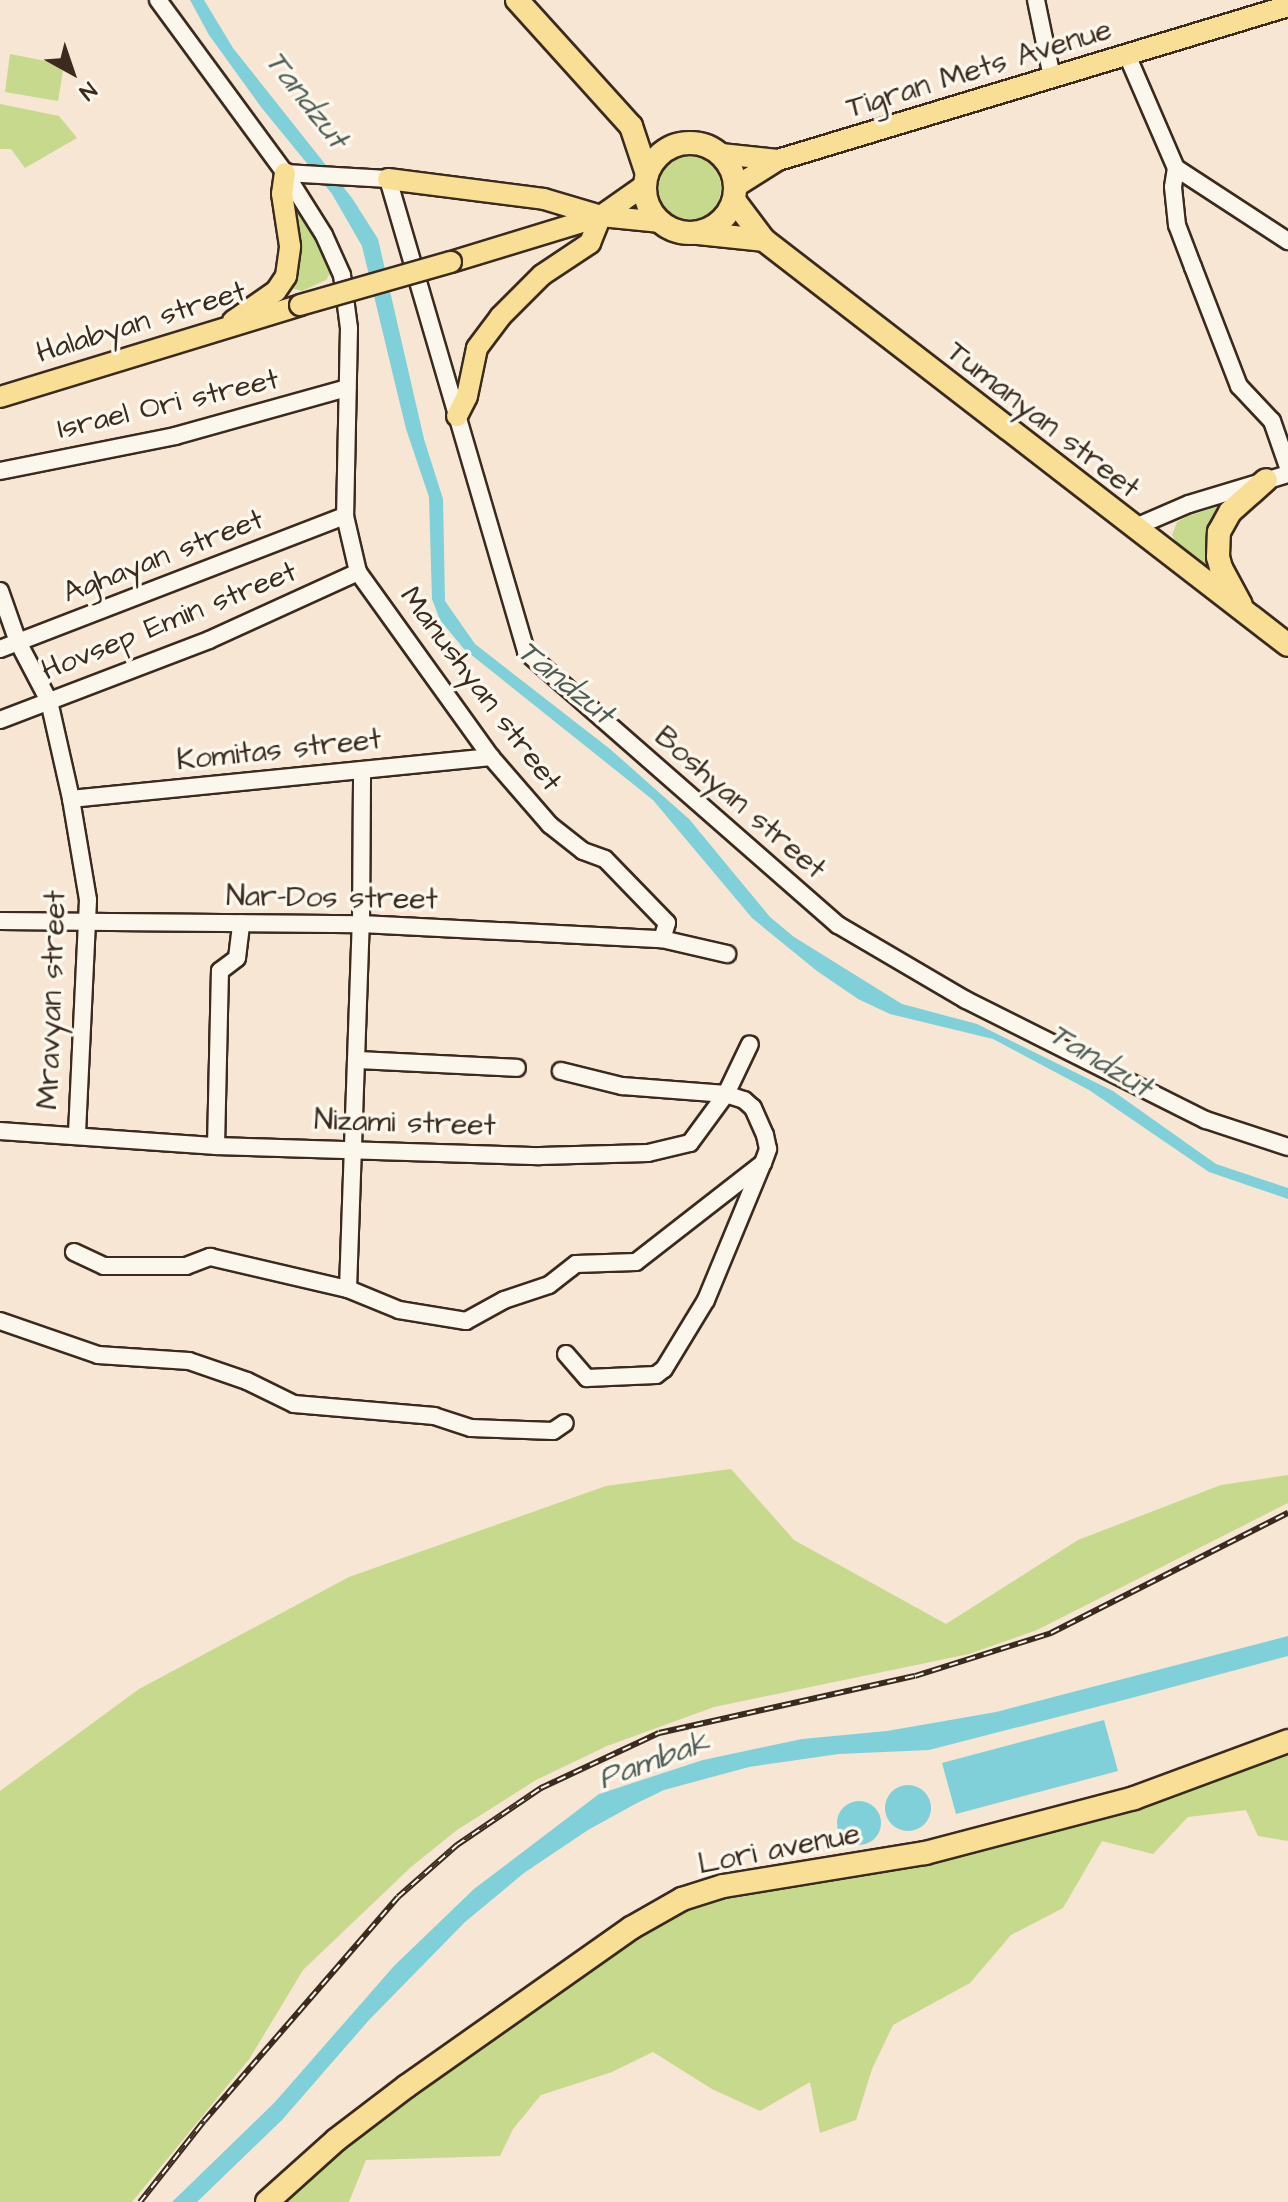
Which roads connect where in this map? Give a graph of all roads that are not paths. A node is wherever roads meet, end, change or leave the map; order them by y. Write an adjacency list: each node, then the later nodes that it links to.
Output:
1 (158, 0): 12 (street, Manushyan street)
2 (517, 0): 7 (highway)
3 (1036, 0): 6 (street)
4 (1288, 6): 5 (main road, Tigran Mets Avenue)
5 (1127, 55): 6 (main road, Tigran Mets Avenue); 11 (street)
6 (1052, 77): 10 (main road, Tigran Mets Avenue)
7 (631, 126): 8 (highway); 14 (highway)
8 (673, 146): 9 (highway); 14 (highway)
9 (721, 154): 10 (main road, Tigran Mets Avenue); 15 (highway)
10 (778, 160): 15 (main road, Tigran Mets Avenue)
11 (1176, 168): 20 (street); 25 (street)
12 (285, 173): 13 (street); 21 (main road); 22 (street, Manushyan street)
13 (388, 179): 16 (main road); 24 (street, Boshyan street)
14 (646, 180): 16 (main road); 17 (highway)
15 (734, 194): 18 (highway); 19 (highway, Tumanyan street)
16 (601, 216): 17 (main road); 21 (main road, Halabyan street, bridge); 24 (main road)
17 (661, 222): 18 (highway)
18 (696, 232): 19 (highway)
19 (764, 240): 30 (highway, Tumanyan street)
20 (1288, 241)
21 (223, 329): 23 (main road, Halabyan street)
22 (347, 388): 26 (street, Israel Ori street); 29 (street, Manushyan street)
23 (0, 397)
24 (457, 416): 56 (street, Boshyan street)
25 (1288, 467)
26 (0, 471)
27 (1288, 474): 28 (street)
28 (1266, 480): 30 (street); 33 (highway)
29 (345, 516): 31 (street, Manushyan street); 34 (street, Aghayan street)
30 (1133, 528): 33 (highway, Tumanyan street)
31 (358, 572): 37 (street, Hovsep Emin street); 39 (street, Manushyan street)
32 (0, 591): 34 (street, Mravyan street)
33 (1246, 613): 35 (highway, Tumanyan street)
34 (18, 642): 36 (street, Aghayan street); 37 (street, Mravyan street)
35 (1288, 645)
36 (0, 649)
37 (49, 701): 38 (street, Hovsep Emin street); 41 (street, Mravyan street)
38 (0, 720)
39 (491, 757): 40 (street, Komitas street); 46 (street, Manushyan street)
40 (362, 770): 41 (street, Komitas street); 45 (street)
41 (71, 799): 43 (street, Mravyan street)
42 (0, 921): 43 (street, Nar-Dos street)
43 (86, 922): 44 (street, Nar-Dos street); 54 (street, Mravyan street)
44 (241, 923): 45 (street, Nar-Dos street); 55 (street)
45 (361, 924): 46 (street, Nar-Dos street); 49 (street)
46 (662, 939): 47 (street)
47 (727, 954)
48 (750, 1044): 52 (street, Nizami street)
49 (356, 1060): 50 (street); 57 (street)
50 (517, 1068)
51 (561, 1071): 52 (street)
52 (726, 1094): 57 (street, Nizami street); 58 (street)
53 (0, 1131): 54 (street, Nizami street)
54 (77, 1136): 55 (street, Nizami street)
55 (216, 1146): 57 (street, Nizami street)
56 (1288, 1147)
57 (353, 1148): 60 (street)
58 (763, 1163): 60 (street); 62 (street)
59 (74, 1252): 60 (street)
60 (348, 1289)
61 (0, 1321): 63 (street)
62 (566, 1354)
63 (565, 1423)
64 (1288, 1741): 65 (highway, Lori avenue)
65 (267, 2202)

